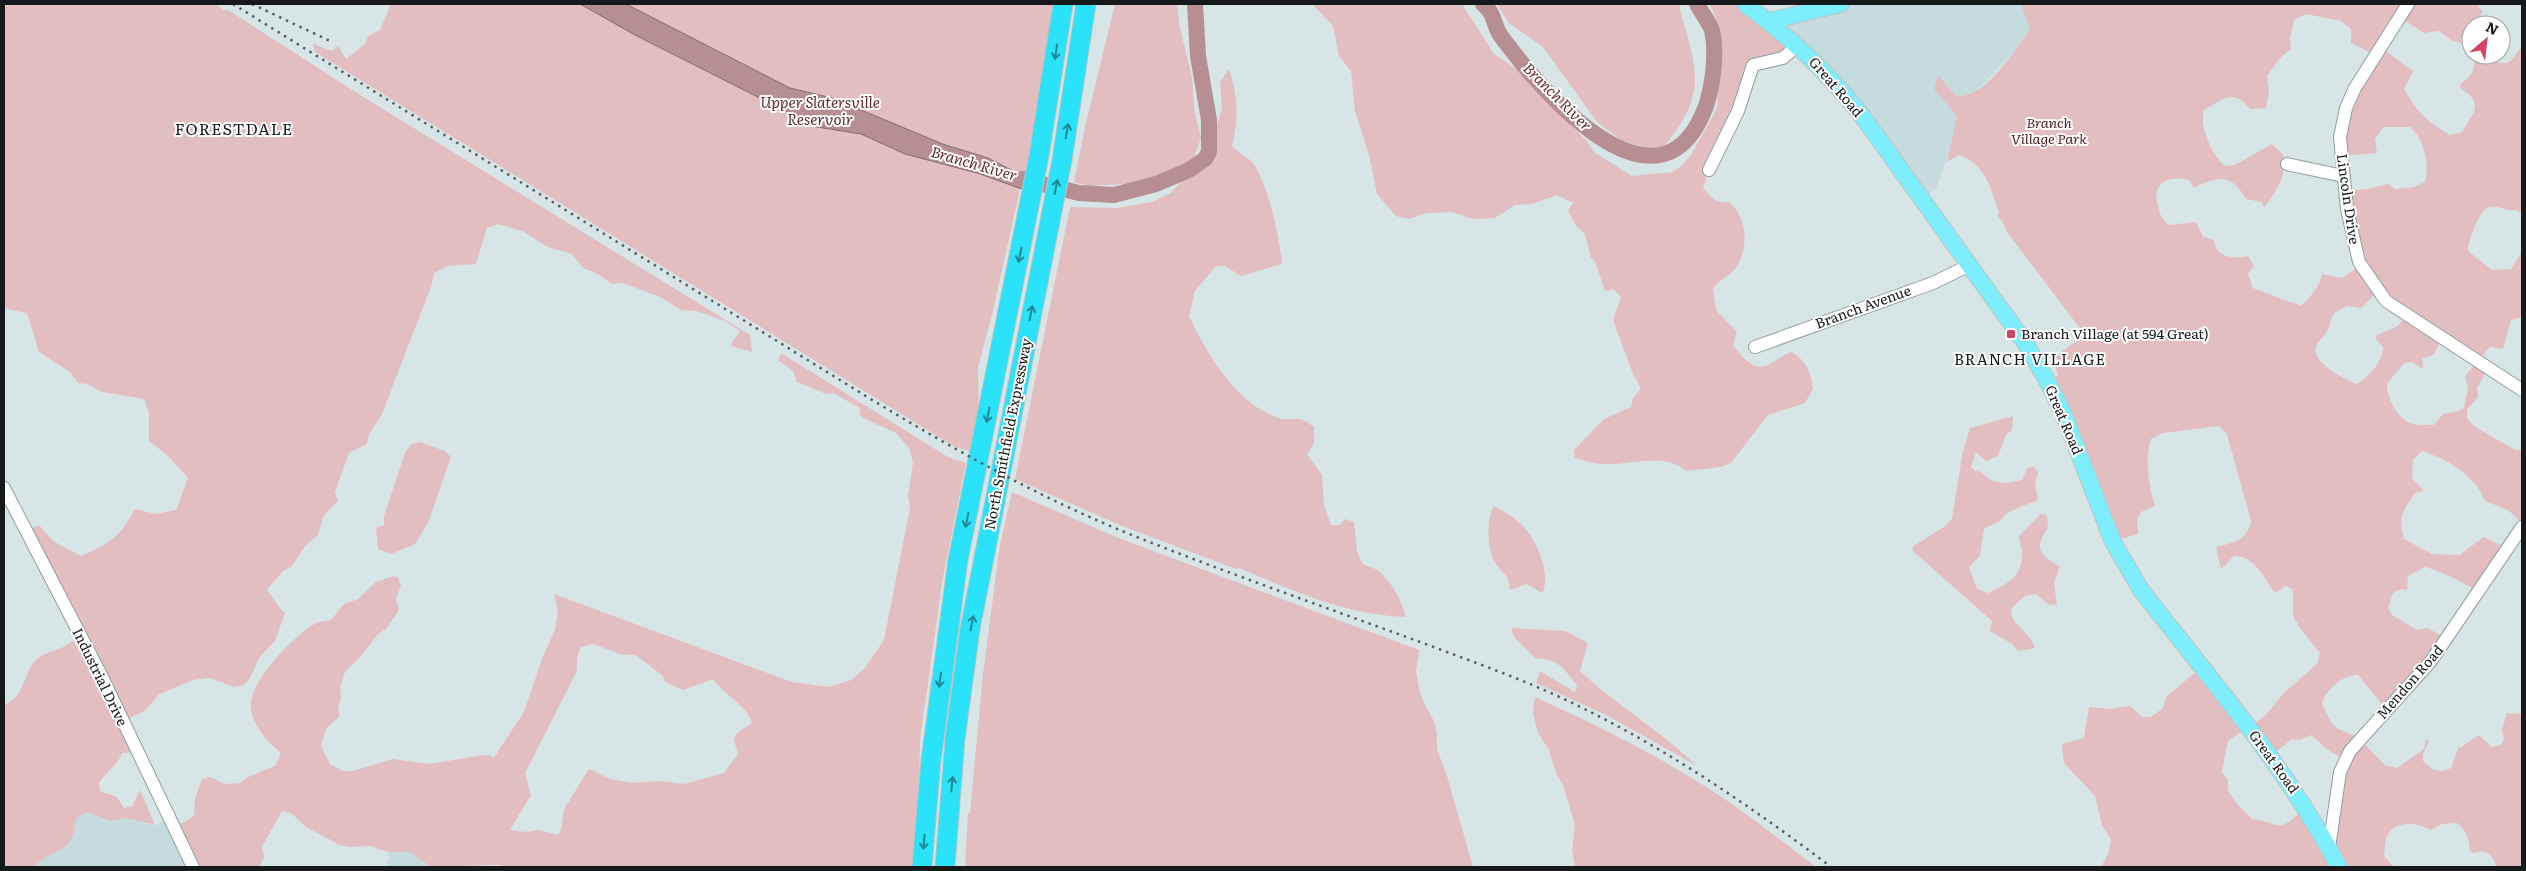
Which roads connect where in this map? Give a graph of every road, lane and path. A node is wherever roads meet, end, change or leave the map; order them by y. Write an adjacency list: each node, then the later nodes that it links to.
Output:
1 (1063, 4): 20 (highway, North Smithfield Expressway, one-way to 20)
2 (1086, 4): 9 (highway, North Smithfield Expressway)
3 (1097, 4): 9 (highway)
4 (1746, 4): 7 (main road, Great Road)
5 (1841, 4): 7 (main road)
6 (2408, 4): 12 (street, Lincoln Drive)
7 (1769, 21): 8 (main road, Great Road)
8 (1798, 45): 11 (street); 13 (main road, Great Road)
9 (1080, 46): 21 (highway, North Smithfield Expressway, one-way to 9)
10 (2287, 164): 12 (street)
11 (1709, 170)
12 (2343, 176): 15 (street, Lincoln Drive)
13 (1970, 265): 14 (street, Branch Avenue); 18 (main road, Great Road)
14 (1755, 347)
15 (2522, 390)
16 (4, 488): 19 (street, Industrial Drive)
17 (2521, 530): 18 (street, Mendon Road)
18 (2329, 848): 22 (main road, Great Road)
19 (193, 867)
20 (922, 867)
21 (945, 867)
22 (2339, 867)

